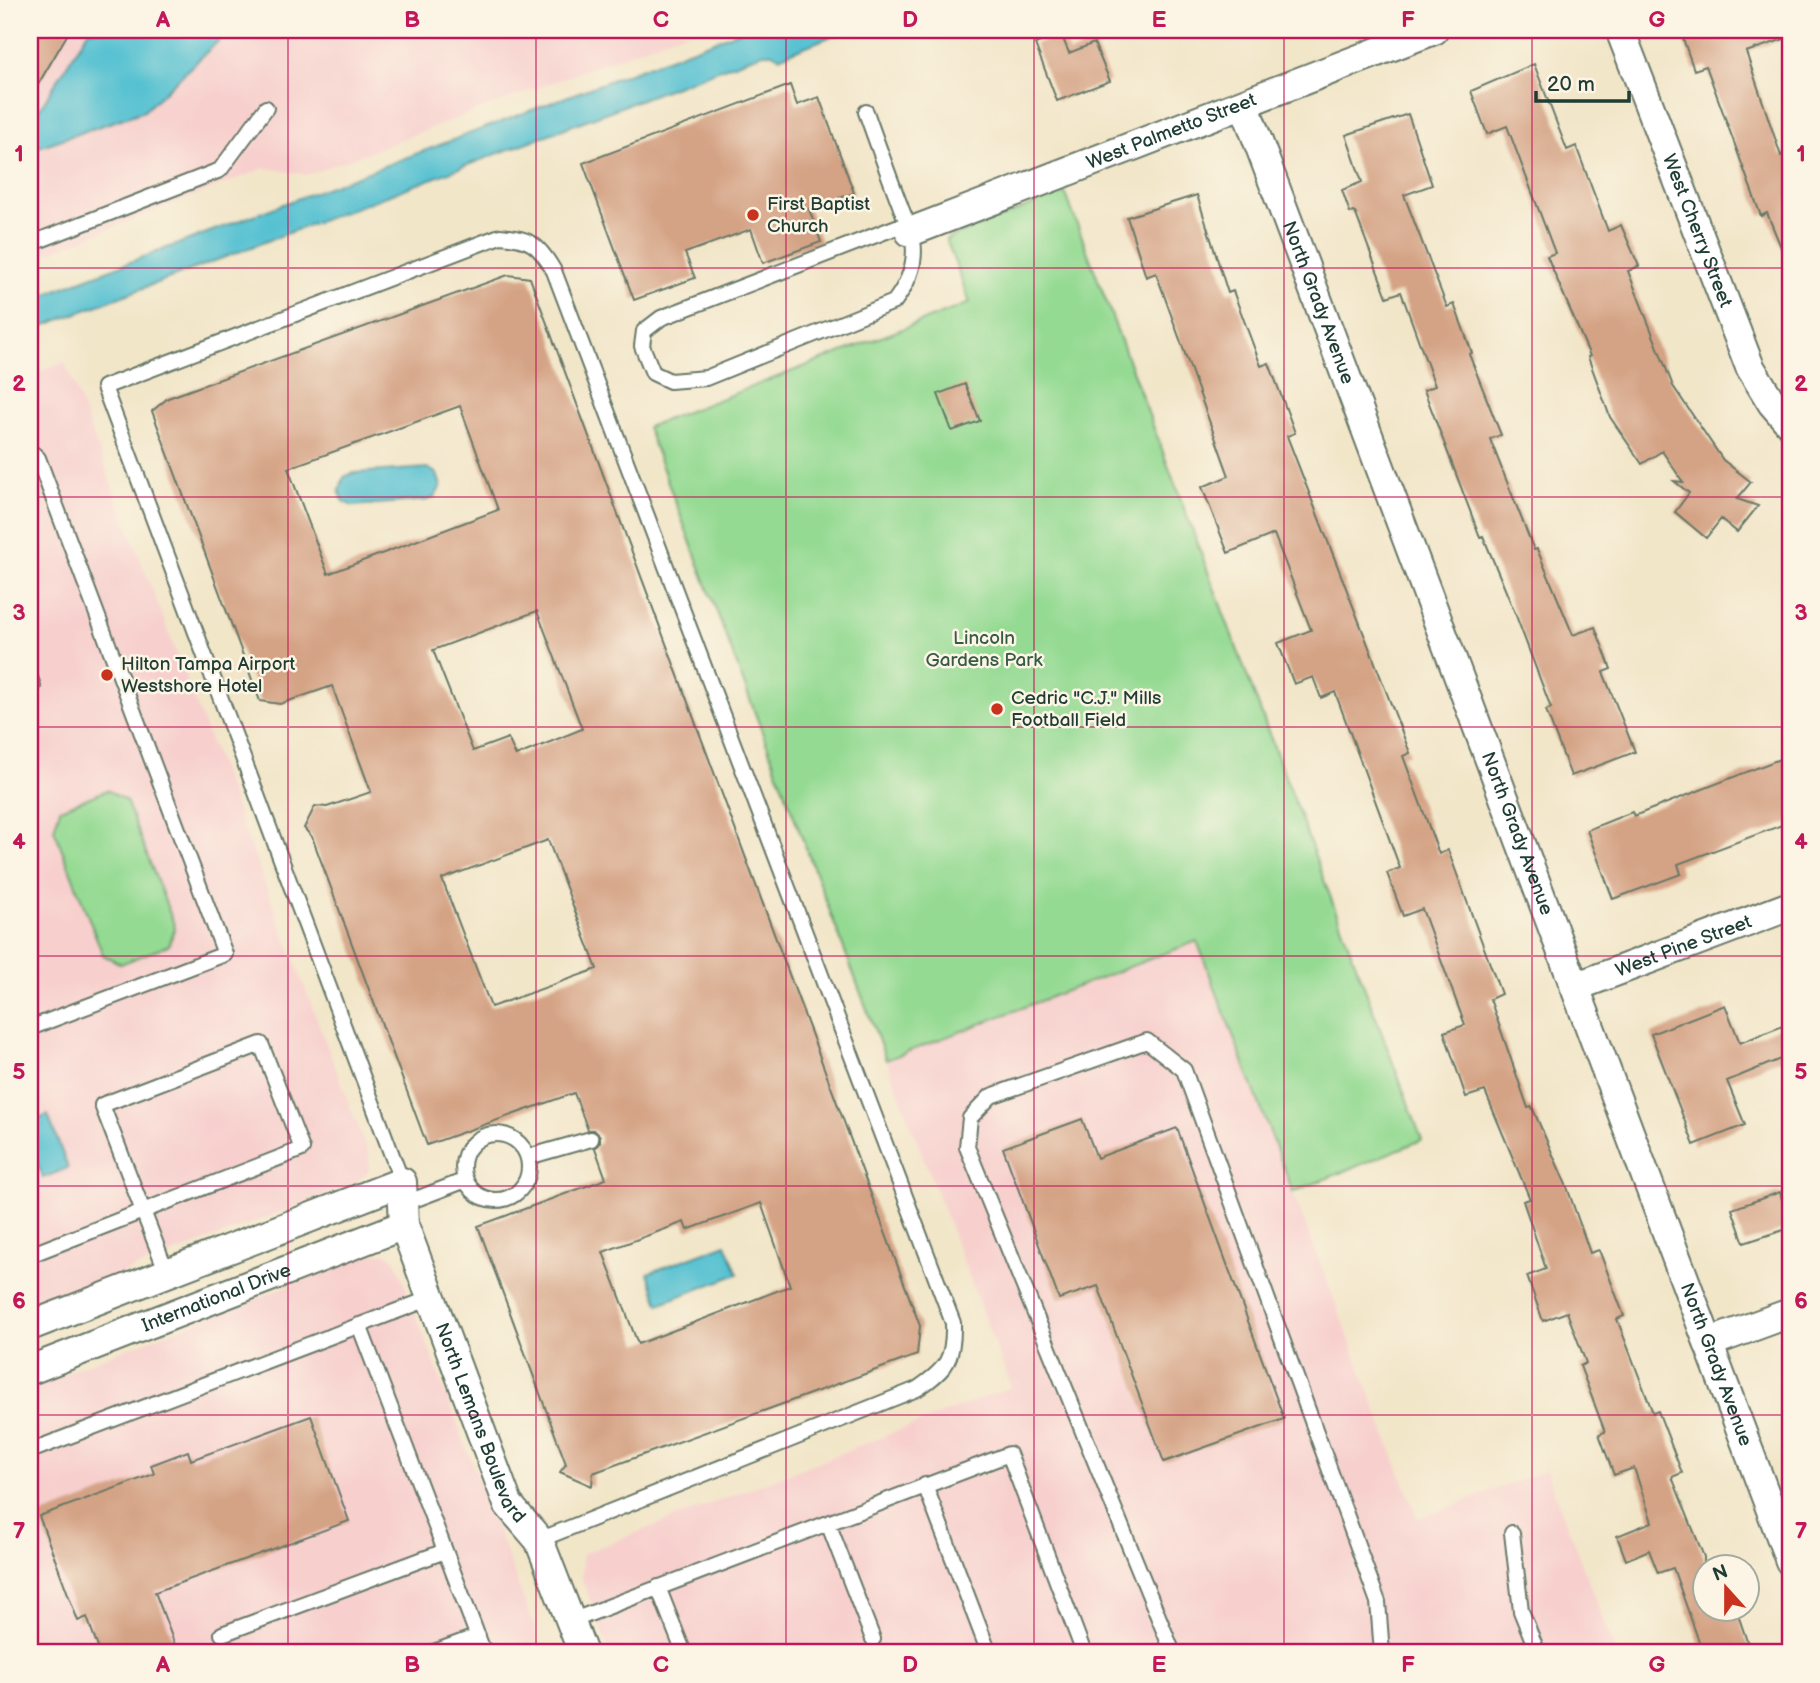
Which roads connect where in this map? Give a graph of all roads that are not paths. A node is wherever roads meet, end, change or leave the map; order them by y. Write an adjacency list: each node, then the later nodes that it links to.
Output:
1 (1434, 30): 3 (street, West Palmetto Street)
2 (1620, 30): 8 (street, West Cherry Street)
3 (1244, 104): 6 (street, West Palmetto Street); 11 (street, North Grady Avenue)
4 (266, 108): 7 (lane)
5 (866, 112): 6 (lane)
6 (908, 228): 6 (lane)
7 (30, 244)
8 (1790, 424)
9 (30, 452): 12 (lane)
10 (1790, 906): 11 (street, West Pine Street)
11 (1575, 987): 25 (street, North Grady Avenue)
12 (30, 1028)
13 (591, 1139): 14 (lane)
14 (528, 1157): 15 (lane); 15 (lane)
15 (466, 1180): 16 (lane)
16 (403, 1204): 19 (street); 20 (street, North Lemans Boulevard); 21 (street, International Drive); 31 (lane)
17 (144, 1212): 17 (lane); 18 (lane); 19 (lane)
18 (30, 1255)
19 (167, 1273): 21 (street); 24 (street)
20 (431, 1298): 23 (lane); 31 (street, North Lemans Boulevard)
21 (182, 1311): 26 (street, International Drive)
22 (1790, 1313): 25 (street)
23 (359, 1325): 27 (lane); 32 (lane)
24 (30, 1326)
25 (1708, 1343): 33 (street, North Grady Avenue)
26 (30, 1370)
27 (30, 1451)
28 (925, 1485): 29 (lane); 43 (lane); 44 (lane)
29 (828, 1522): 34 (lane); 38 (lane)
30 (1513, 1533): 47 (lane)
31 (539, 1540): 35 (street, North Lemans Boulevard)
32 (445, 1551): 36 (lane); 37 (lane)
33 (1790, 1561)
34 (658, 1587): 35 (lane); 42 (lane)
35 (571, 1621): 41 (street, North Lemans Boulevard)
36 (222, 1634)
37 (478, 1636): 39 (lane); 40 (lane)
38 (873, 1639)
39 (431, 1653)
40 (484, 1653)
41 (583, 1653)
42 (684, 1653)
43 (989, 1653)
44 (1084, 1653)
45 (1173, 1653): 46 (lane)
46 (1382, 1653)
47 (1538, 1653)

